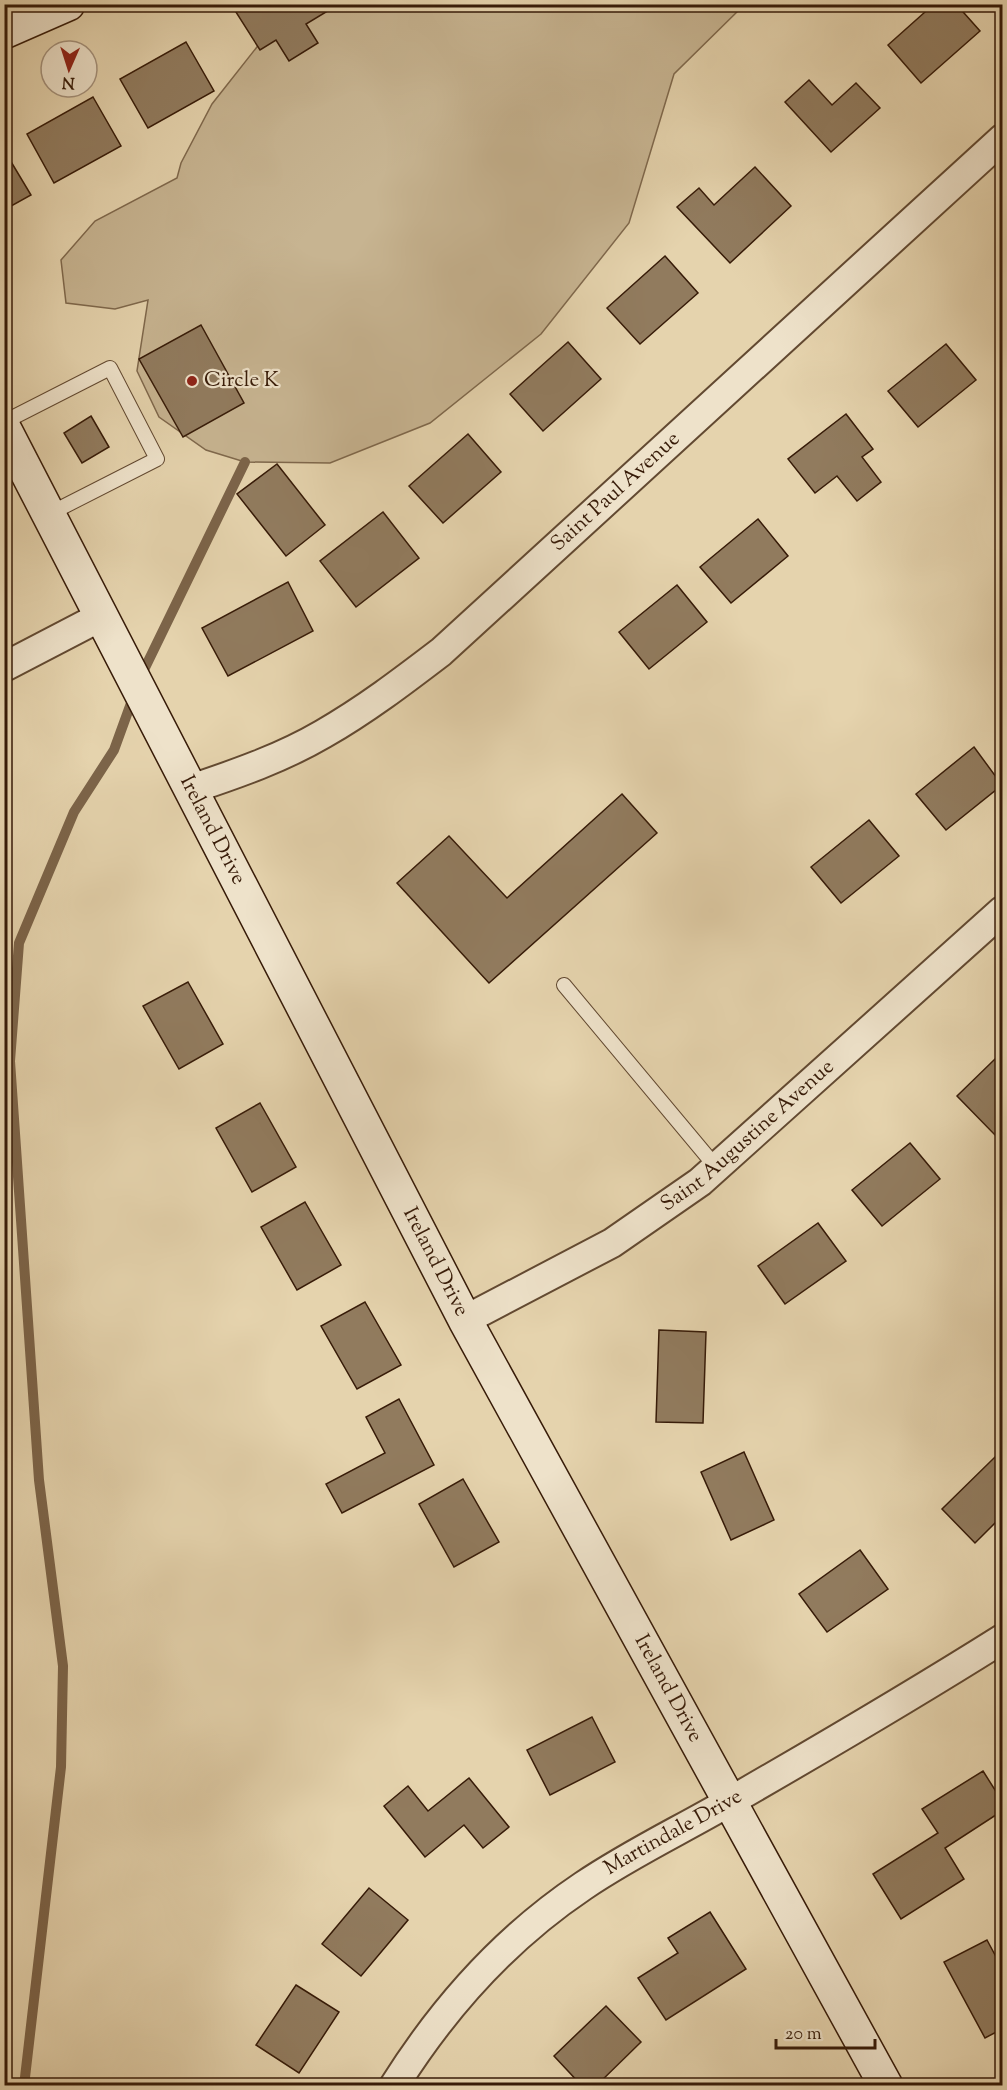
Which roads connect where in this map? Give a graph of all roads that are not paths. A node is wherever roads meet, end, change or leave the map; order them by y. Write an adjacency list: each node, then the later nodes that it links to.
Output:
1 (68, 4): 2 (main road)
2 (4, 32)
3 (1002, 139): 9 (street, Saint Paul Avenue)
4 (4, 422): 6 (lane)
5 (4, 428): 6 (main road, Ireland Drive)
6 (49, 514): 7 (main road, Ireland Drive)
7 (102, 616): 8 (street); 9 (main road, Ireland Drive)
8 (4, 667)
9 (191, 789): 13 (main road, Ireland Drive)
10 (1002, 911): 12 (street, Saint Augustine Avenue)
11 (564, 985): 12 (lane)
12 (716, 1167): 13 (street, Saint Augustine Avenue)
13 (465, 1320): 15 (main road, Ireland Drive)
14 (1002, 1639): 15 (street, Martindale Drive)
15 (728, 1803): 16 (street, Martindale Drive); 17 (main road, Ireland Drive)
16 (394, 2085)
17 (886, 2085)

